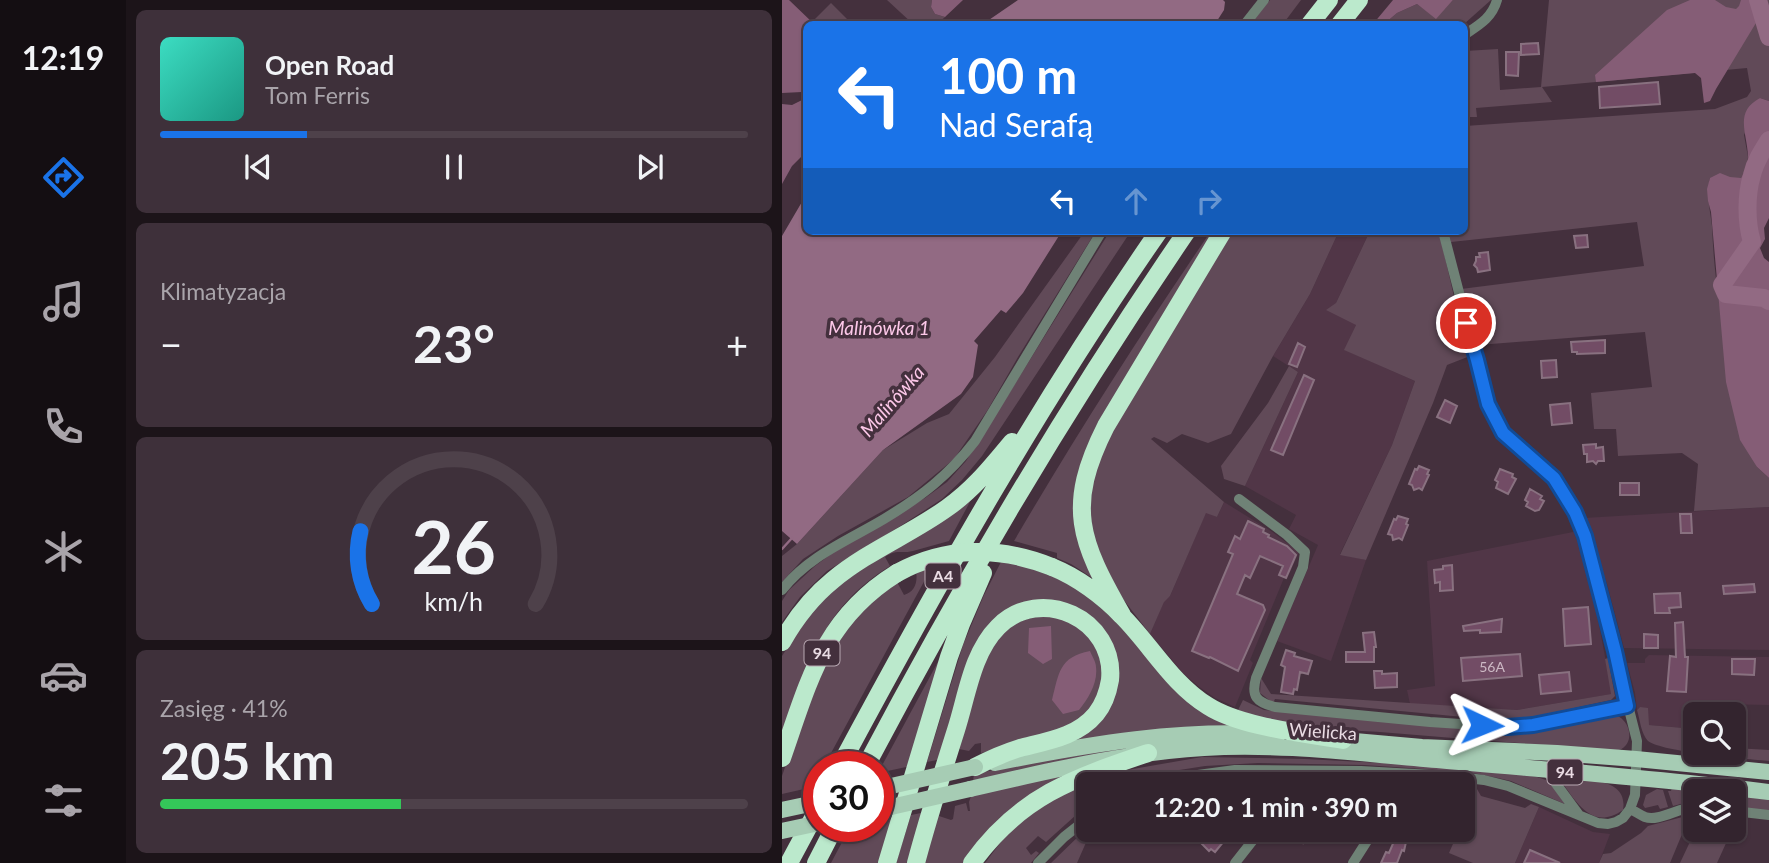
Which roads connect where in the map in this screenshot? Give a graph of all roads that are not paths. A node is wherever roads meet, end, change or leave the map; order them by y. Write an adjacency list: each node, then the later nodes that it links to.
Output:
1 (1264, 0): 5 (street)
2 (1329, 0): 6 (highway)
3 (1497, 0): 8 (street)
4 (1359, 1): 7 (highway)
5 (1247, 21)
6 (1312, 21)
7 (1344, 21)
8 (1468, 32)
9 (1100, 235): 17 (street)
10 (1156, 235): 14 (highway, A4)
11 (1184, 235): 16 (highway, A4)
12 (1221, 235): 18 (highway)
13 (1444, 235): 20 (street)
14 (1054, 390): 19 (highway); 22 (highway, A4)
15 (1239, 499): 20 (street)
16 (1012, 502): 23 (highway, A4); 54 (highway)
17 (782, 590)
18 (1122, 615): 21 (highway); 25 (highway, 94, bridge)
19 (782, 642)
20 (1627, 706): 26 (street)
21 (1343, 740): 26 (main road, Wielicka / 94); 27 (main road, Wielicka)
22 (848, 751)
23 (874, 751)
24 (1148, 753): 28 (main road, Wielicka / 94); 37 (main road, Wielicka, bridge); 56 (highway, 94)
25 (782, 758)
26 (1636, 759): 32 (main road, Wielicka / 94); 33 (street)
27 (976, 767): 35 (main road, Wielicka, bridge); 55 (highway)
28 (1546, 770): 33 (main road, Wielicka / 94); 44 (street)
29 (1299, 771): 30 (street); 31 (street)
30 (1220, 772)
31 (1354, 772)
32 (1769, 772)
33 (1636, 778): 36 (main road, Wielicka / 94); 40 (street)
34 (1475, 779): 44 (street)
35 (894, 785)
36 (1769, 792)
37 (894, 806)
38 (803, 807): 41 (main road)
39 (1683, 808): 40 (street)
40 (1630, 809): 44 (street)
41 (782, 810)
42 (1746, 812): 43 (street)
43 (1769, 815)
44 (1580, 816)
45 (803, 826): 47 (main road, bridge)
46 (1076, 828): 57 (street)
47 (782, 831)
48 (803, 835): 52 (highway)
49 (827, 842): 53 (highway)
50 (1252, 842): 58 (street)
51 (1366, 842): 59 (street)
52 (789, 863)
53 (816, 863)
54 (887, 863)
55 (916, 863)
56 (972, 863)
57 (1038, 863)
58 (1235, 863)
59 (1353, 863)

